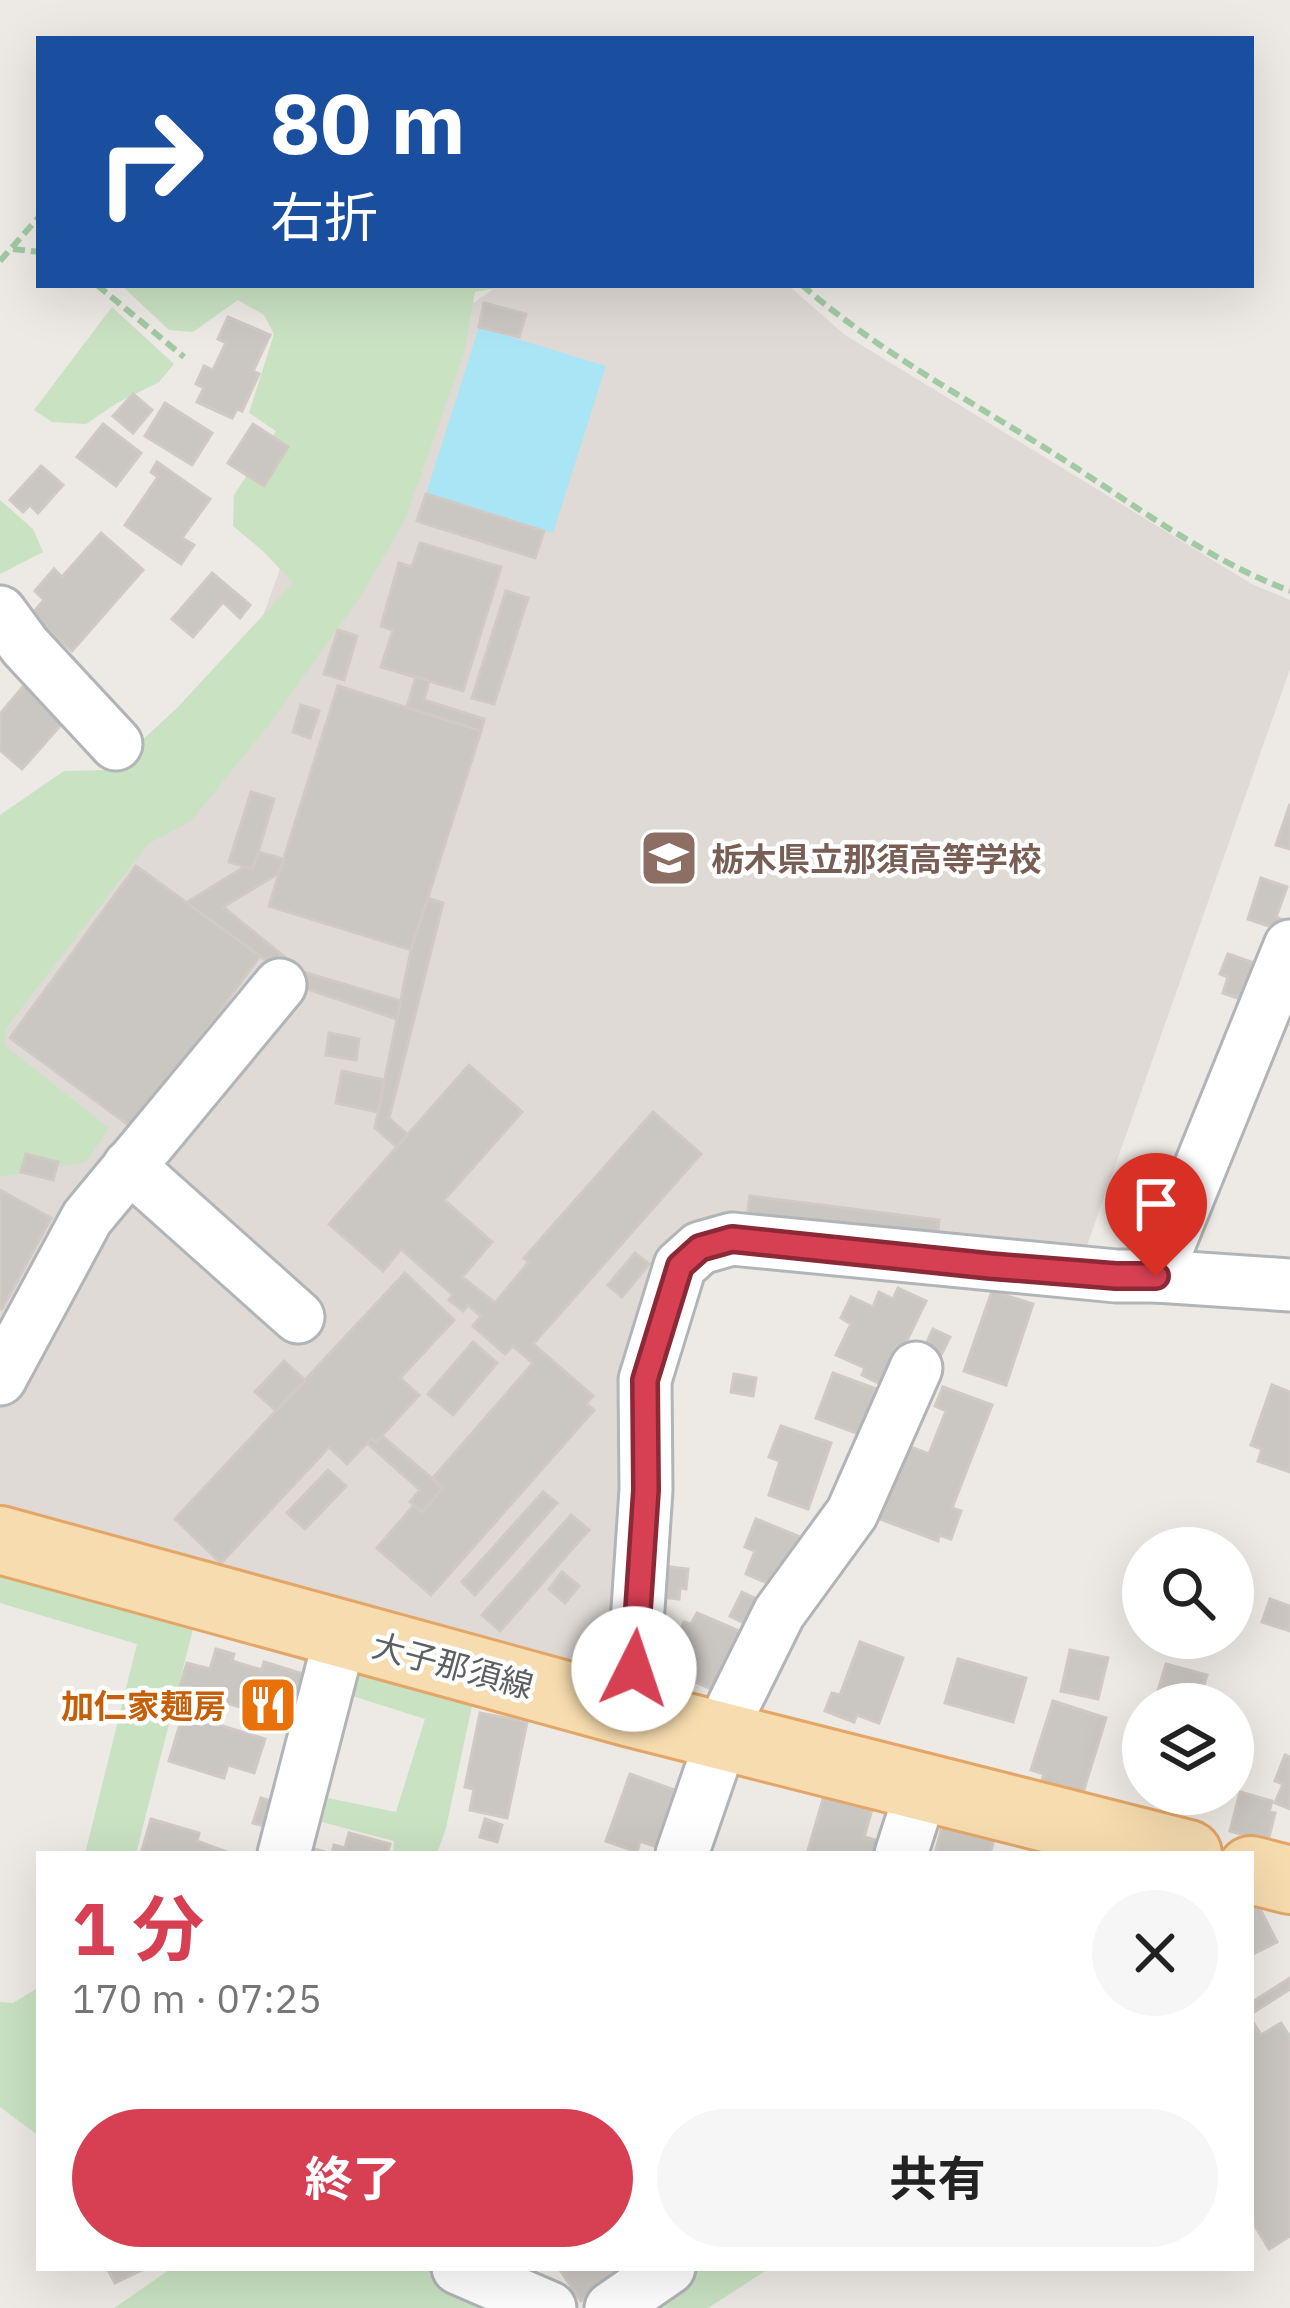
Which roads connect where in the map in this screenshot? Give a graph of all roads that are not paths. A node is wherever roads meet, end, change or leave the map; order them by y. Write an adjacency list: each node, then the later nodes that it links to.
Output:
1 (0, 612): 2 (street)
2 (116, 744)
3 (1290, 946): 6 (street)
4 (280, 985): 5 (street)
5 (129, 1166): 8 (street); 10 (street)
6 (1156, 1276): 7 (street); 13 (street)
7 (1290, 1285)
8 (298, 1317)
9 (916, 1368): 14 (street)
10 (0, 1379)
11 (0, 1540): 12 (main road, 大子那須線)
12 (341, 1634): 13 (main road, 大子那須線); 16 (street)
13 (631, 1713): 14 (main road, 大子那須線)
14 (721, 1736): 15 (main road, 大子那須線); 17 (street)
15 (923, 1786): 18 (street); 19 (main road, 大子那須線)
16 (285, 1851)
17 (683, 1851)
18 (902, 1851)
19 (1176, 1851)
20 (1254, 1871): 21 (main road)
21 (1290, 1880)
22 (665, 2271): 25 (street)
23 (482, 2272): 24 (street)
24 (550, 2308)
25 (611, 2308)

